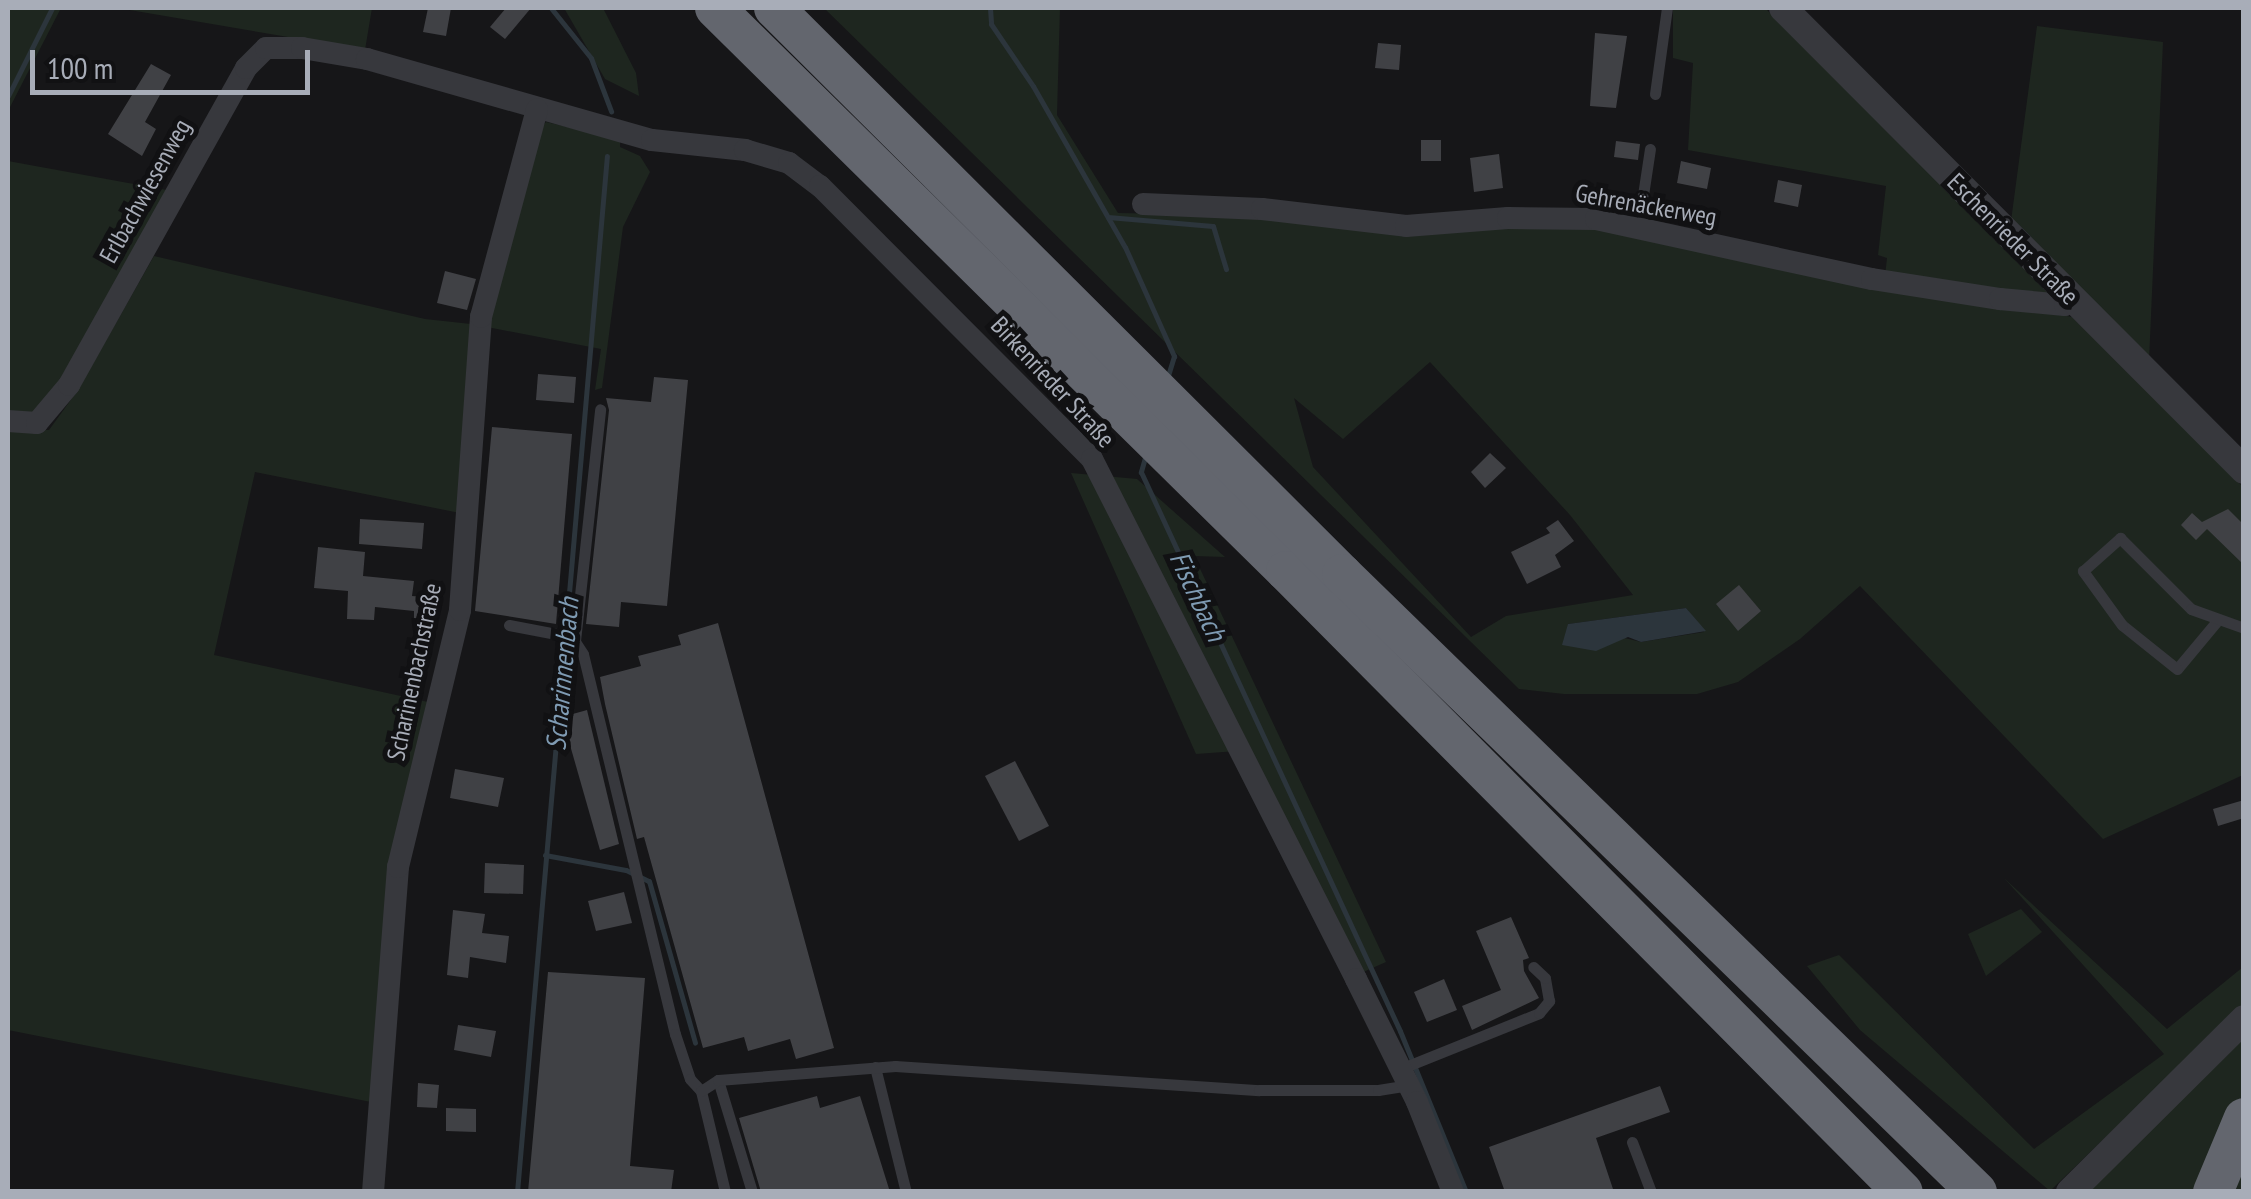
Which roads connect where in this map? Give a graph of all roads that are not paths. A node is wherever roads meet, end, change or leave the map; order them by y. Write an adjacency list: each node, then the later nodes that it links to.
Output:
1 (715, 8): 12 (highway)
2 (774, 8): 12 (highway)
3 (1667, 8): 5 (lane)
4 (1783, 8): 10 (street, Eschenrieder Straße)
5 (1656, 94)
6 (538, 109): 13 (street, Erlbachwiesenweg); 22 (street, Birkenrieder Straße); 27 (street, Scharinenbachstraße)
7 (1650, 149): 9 (lane)
8 (1143, 204): 9 (street, Gehrenäckerweg)
9 (1638, 228): 10 (street, Gehrenäckerweg)
10 (2074, 300): 14 (street, Eschenrieder Straße)
11 (600, 409): 18 (lane)
12 (1157, 417): 33 (highway); 34 (highway)
13 (8, 420)
14 (2244, 470)
15 (2217, 622): 15 (lane); 17 (lane)
16 (509, 624): 18 (lane)
17 (2244, 628)
18 (574, 639): 24 (lane)
19 (1533, 966): 22 (lane)
20 (2244, 1018): 35 (street)
21 (875, 1067): 22 (lane); 23 (lane); 30 (lane)
22 (1404, 1074): 31 (street, Birkenrieder Straße)
23 (718, 1080): 24 (lane); 29 (lane)
24 (701, 1091): 28 (lane)
25 (2244, 1118): 36 (highway)
26 (1632, 1142): 32 (lane)
27 (373, 1192)
28 (726, 1192)
29 (752, 1192)
30 (906, 1192)
31 (1453, 1192)
32 (1651, 1192)
33 (1903, 1192)
34 (1977, 1192)
35 (2070, 1192)
36 (2214, 1192)

